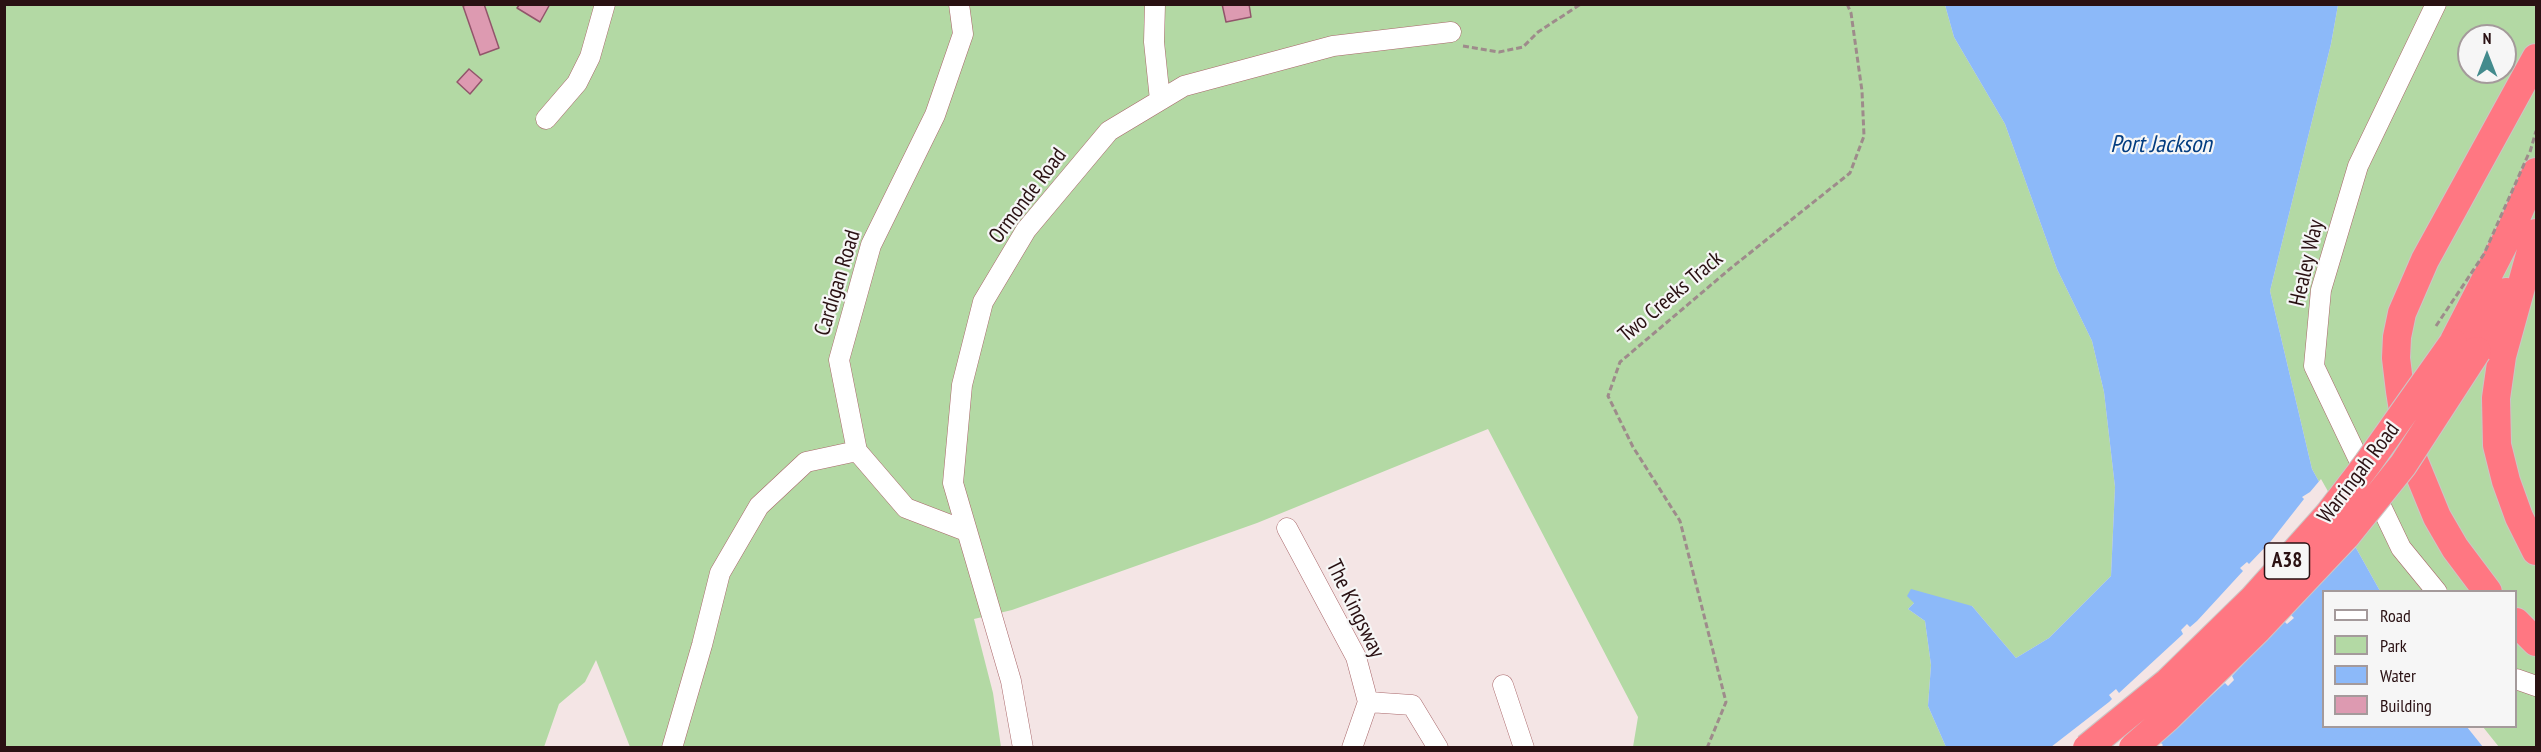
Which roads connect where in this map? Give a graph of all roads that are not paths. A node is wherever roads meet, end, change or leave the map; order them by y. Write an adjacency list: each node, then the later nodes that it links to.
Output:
1 (605, 4): 8 (street)
2 (958, 4): 12 (street, Cardigan Road)
3 (1155, 4): 7 (street)
4 (2436, 4): 16 (street, Healey Way)
5 (1445, 33): 7 (street, Ormonde Road)
6 (2536, 58): 17 (highway)
7 (1160, 100): 14 (street, Ormonde Road)
8 (546, 119)
9 (2533, 163): 11 (highway, Warringah Road / A38)
10 (2536, 232): 11 (highway, Warringah Road / A38); 15 (highway)
11 (2454, 342): 29 (highway, Warringah Road / A38, bridge); 30 (highway, Warringah Road / A38, bridge)
12 (856, 451): 14 (street); 24 (street)
13 (1287, 528): 23 (street, The Kingsway)
14 (966, 531): 25 (street, Ormonde Road)
15 (2536, 551)
16 (2437, 590)
17 (2487, 590)
18 (2517, 623): 19 (highway)
19 (2536, 642)
20 (2517, 678): 22 (street)
21 (1503, 685): 28 (street)
22 (2536, 686)
23 (1368, 702): 26 (street); 27 (street)
24 (672, 747)
25 (1023, 747)
26 (1352, 747)
27 (1438, 747)
28 (1524, 747)
29 (2087, 747)
30 (2133, 747)

